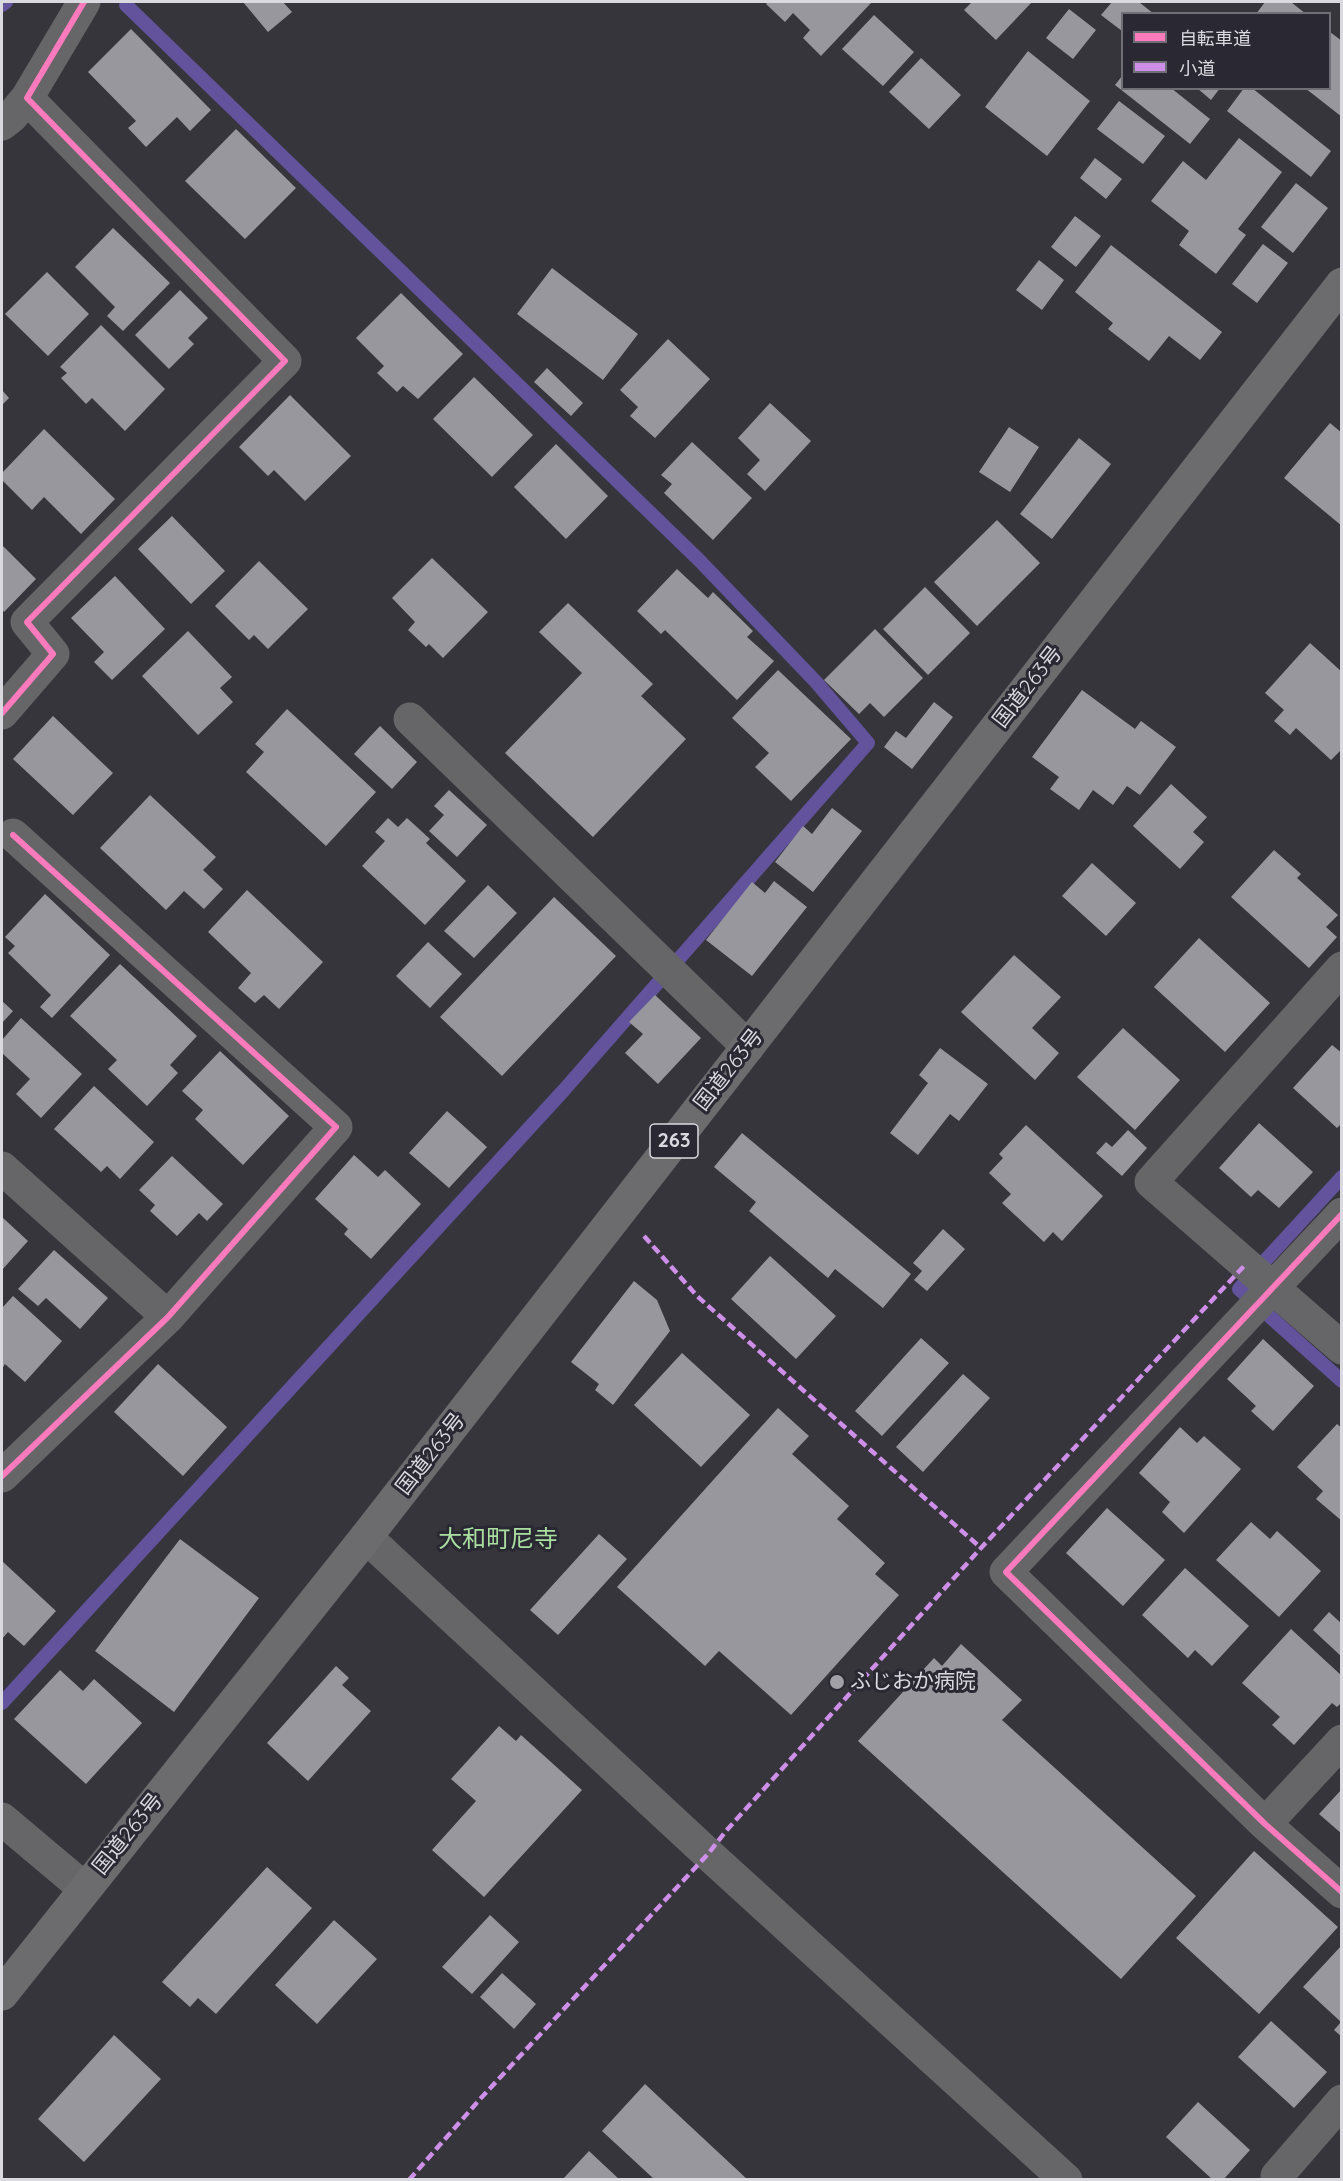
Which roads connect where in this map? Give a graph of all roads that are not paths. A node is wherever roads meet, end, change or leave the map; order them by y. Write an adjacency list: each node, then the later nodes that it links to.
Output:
1 (84, 2): 2 (street)
2 (27, 98): 3 (street); 5 (street)
3 (2, 124)
4 (1341, 284): 9 (highway, 国道263号 / 263)
5 (2, 713)
6 (410, 719): 9 (street)
7 (6, 836): 13 (street)
8 (1341, 968): 12 (street)
9 (748, 1047): 16 (highway, 国道263号 / 263)
10 (2, 1168): 13 (street)
11 (1341, 1214): 12 (street)
12 (1260, 1278): 14 (street); 19 (street)
13 (168, 1317): 15 (street)
14 (1341, 1348)
15 (2, 1476)
16 (366, 1537): 20 (highway, 国道263号 / 263); 24 (street)
17 (1341, 1741): 19 (street)
18 (2, 1820): 20 (street)
19 (1265, 1824): 21 (street)
20 (84, 1888): 22 (highway, 国道263号 / 263)
21 (1341, 1892)
22 (2, 1994)
23 (1341, 2101): 25 (street)
24 (1066, 2180)
25 (1281, 2180)

